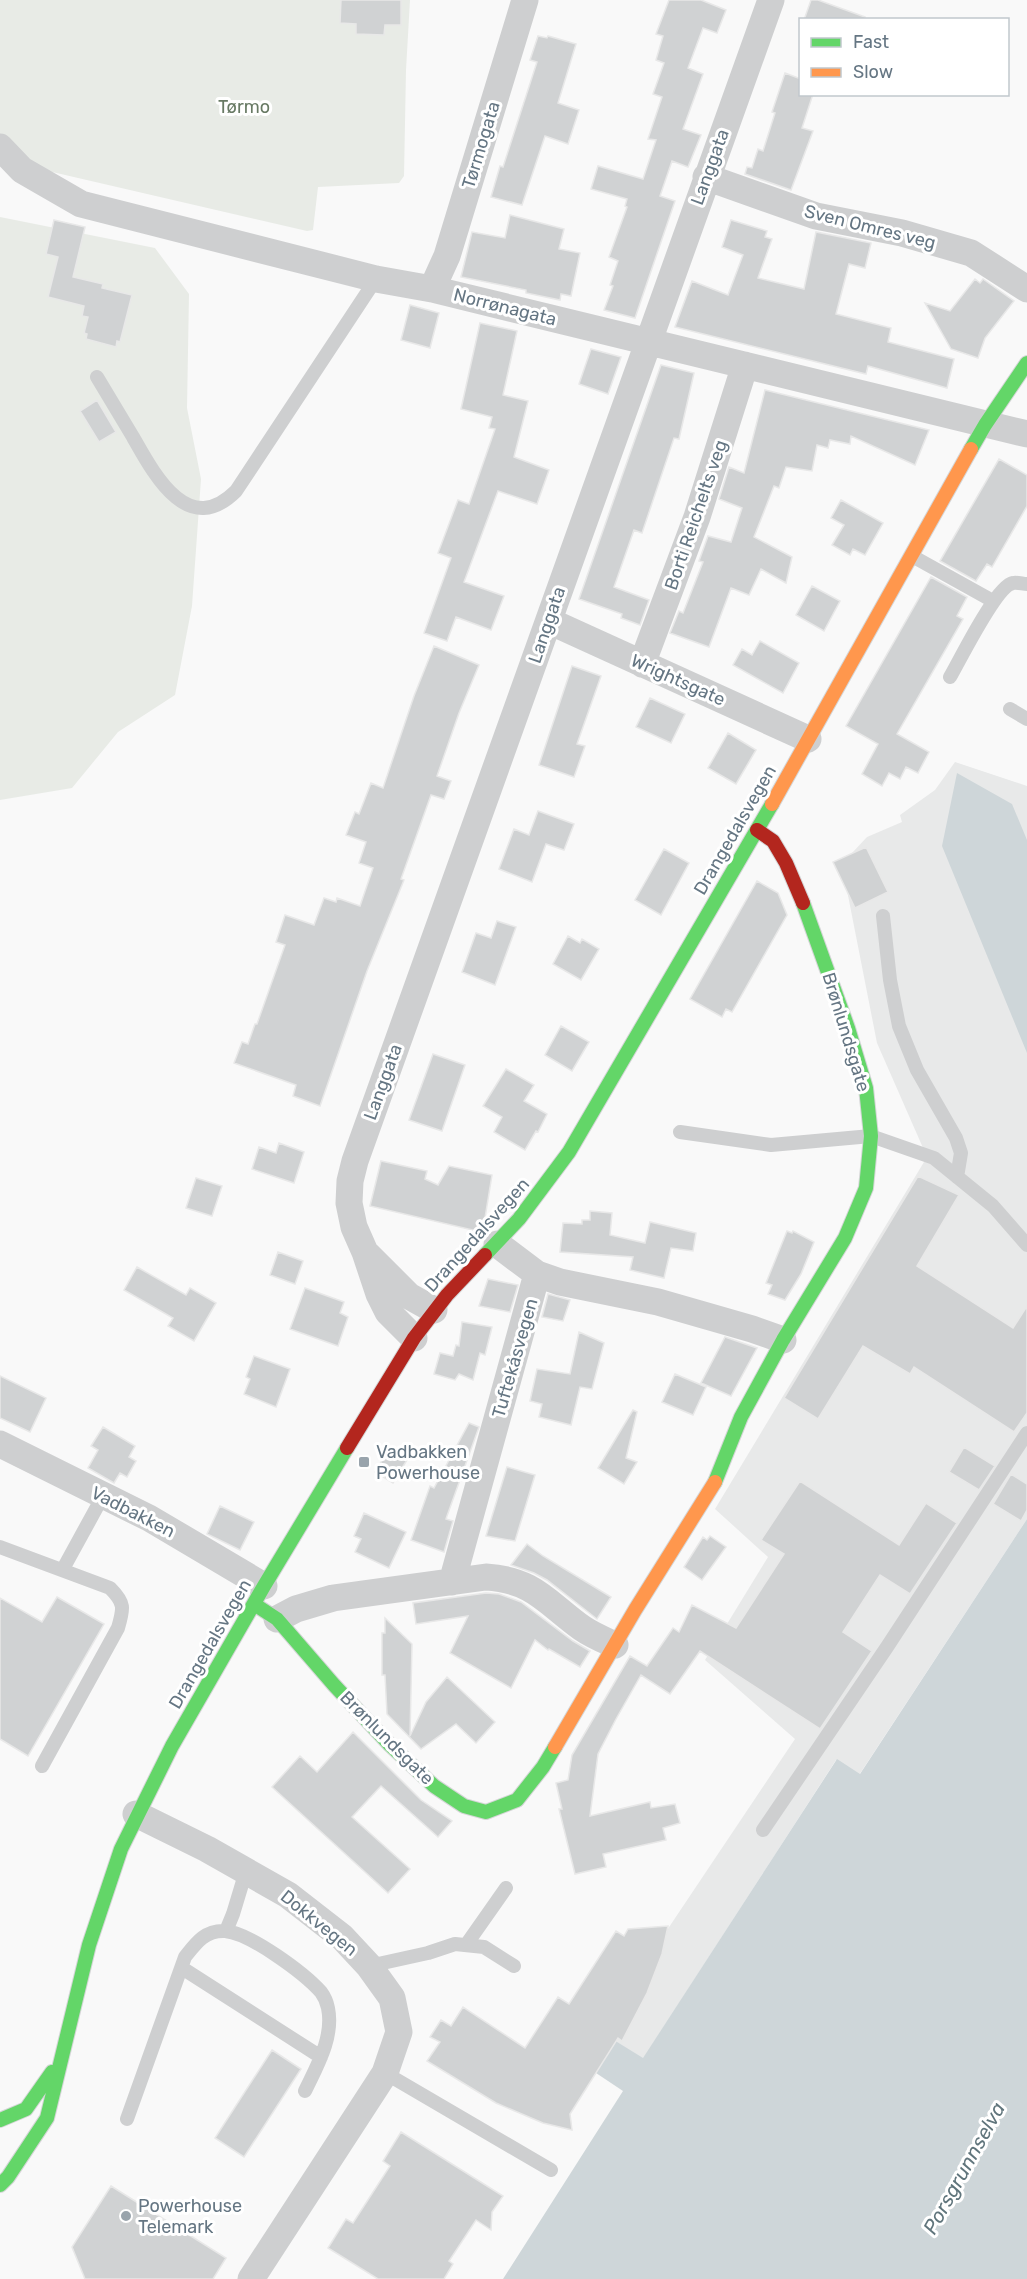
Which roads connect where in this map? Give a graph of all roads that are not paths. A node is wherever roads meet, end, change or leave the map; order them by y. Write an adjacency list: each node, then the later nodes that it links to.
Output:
1 (525, 0): 6 (street, Tørmogata)
2 (771, 0): 4 (street, Langgata)
3 (0, 147): 5 (street, Norrønagata)
4 (706, 177): 7 (street, Sven Omres veg); 8 (street, Langgata)
5 (376, 279): 6 (street, Norrønagata); 11 (lane)
6 (432, 289): 8 (street, Norrønagata)
7 (1027, 289)
8 (647, 342): 10 (street, Norrønagata); 17 (street, Langgata)
9 (1027, 363): 12 (street, Drangedalsvegen)
10 (745, 365): 12 (street, Norrønagata); 18 (street, Borti Reichelts veg)
11 (98, 377)
12 (986, 425): 13 (street, Norrønagata); 14 (street, Drangedalsvegen)
13 (1027, 434)
14 (912, 556): 16 (lane); 22 (street, Drangedalsvegen)
15 (1027, 584): 16 (lane)
16 (993, 601): 19 (lane)
17 (549, 621): 18 (street, Wrightsgate); 30 (street, Langgata)
18 (642, 664): 22 (street, Wrightsgate)
19 (950, 677)
20 (1010, 709): 21 (lane)
21 (1027, 719)
22 (808, 739): 23 (street, Drangedalsvegen)
23 (757, 830): 26 (street, Brønlundsgate); 28 (street, Drangedalsvegen)
24 (884, 916): 27 (lane)
25 (680, 1132): 26 (lane)
26 (871, 1136): 27 (lane); 34 (street, Brønlundsgate)
27 (957, 1177): 29 (lane)
28 (497, 1244): 31 (street); 32 (street, Drangedalsvegen)
29 (1027, 1245)
30 (365, 1252): 32 (street, Langgata); 33 (street, Langgata)
31 (537, 1274): 34 (street); 40 (street, Tuftekåsvegen)
32 (434, 1311): 33 (street, Drangedalsvegen)
33 (414, 1338): 41 (street, Drangedalsvegen)
34 (783, 1340): 43 (street, Brønlundsgate)
35 (1027, 1433): 46 (lane)
36 (0, 1444): 37 (street, Vadbakken)
37 (103, 1496): 39 (lane); 41 (street, Vadbakken)
38 (0, 1547): 39 (lane)
39 (63, 1569): 44 (lane)
40 (452, 1582): 42 (street); 43 (street)
41 (259, 1595): 42 (street, Brønlundsgate); 45 (street, Drangedalsvegen)
42 (277, 1619): 43 (street, Brønlundsgate)
43 (615, 1645)
44 (42, 1766)
45 (136, 1814): 47 (street, Dokkvegen); 55 (street, Drangedalsvegen)
46 (763, 1830)
47 (246, 1871): 49 (lane); 51 (street, Dokkvegen)
48 (506, 1888): 50 (lane)
49 (226, 1931): 53 (lane); 54 (lane)
50 (466, 1945): 51 (lane); 52 (lane)
51 (369, 1966): 56 (street, Dokkvegen)
52 (514, 1966)
53 (182, 1968): 54 (lane); 58 (lane)
54 (321, 2057): 57 (lane)
55 (60, 2061): 59 (street, Drangedalsvegen); 61 (street, Drangedalsvegen)
56 (385, 2073): 60 (lane); 62 (street, Dokkvegen)
57 (305, 2091)
58 (126, 2119)
59 (0, 2120)
60 (551, 2169)
61 (0, 2185)
62 (251, 2279)

